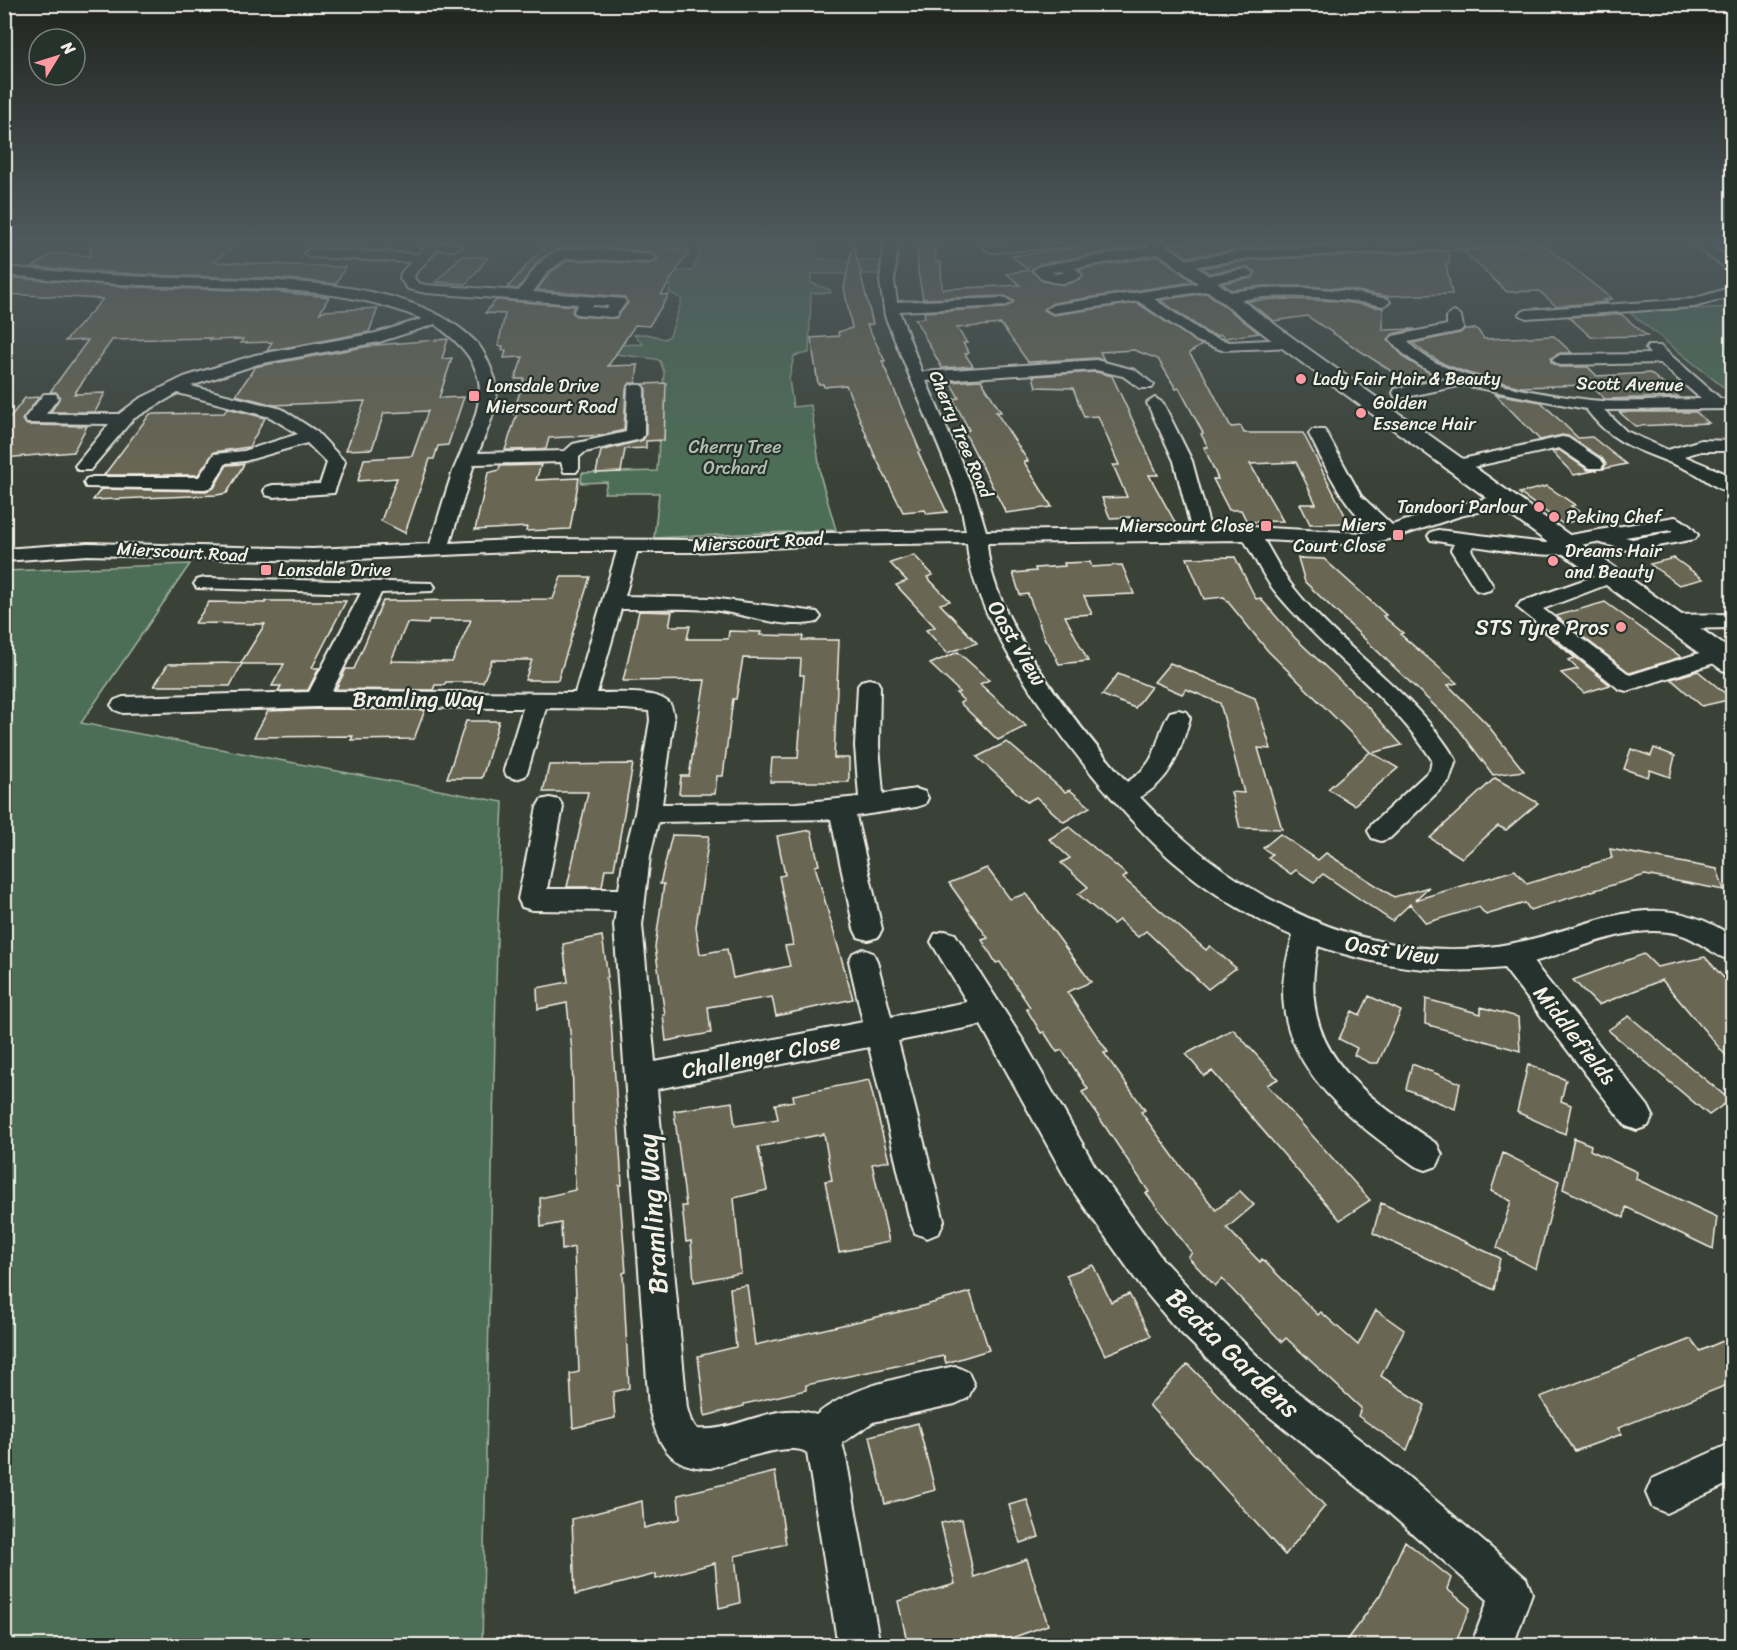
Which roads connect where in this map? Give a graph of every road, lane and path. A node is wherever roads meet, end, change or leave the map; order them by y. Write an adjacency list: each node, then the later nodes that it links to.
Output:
1 (434, 320): 12 (street)
2 (438, 320): 24 (street)
3 (894, 320): 9 (street, Cherry Tree Road)
4 (1175, 320): 7 (street)
5 (1258, 320): 7 (main road)
6 (1454, 320): 10 (street, Scott Avenue)
7 (1289, 344): 26 (main road)
8 (1560, 360): 17 (street)
9 (916, 376): 11 (street); 34 (street, Cherry Tree Road)
10 (1463, 380): 14 (street); 18 (street, Scott Avenue)
11 (1146, 385)
12 (176, 387): 19 (street); 21 (street)
13 (636, 389): 24 (street)
14 (1401, 393)
15 (50, 398): 19 (street)
16 (1155, 403): 32 (street)
17 (1725, 404): 18 (street, Scott Avenue)
18 (1592, 405): 23 (street)
19 (122, 419): 21 (street)
20 (1318, 434): 31 (street)
21 (311, 436): 28 (street)
22 (1732, 447): 23 (street)
23 (1671, 456): 27 (street)
24 (468, 459): 39 (street)
25 (1595, 464): 26 (street)
26 (1459, 465): 29 (main road)
27 (1732, 488)
28 (273, 491)
29 (1506, 500): 31 (street, Mierscourt Road); 37 (main road)
30 (1250, 533): 31 (street, Mierscourt Road); 32 (street, Mierscourt Road); 64 (street)
31 (1389, 533)
32 (1202, 534): 34 (street, Mierscourt Road)
33 (1438, 536): 36 (street)
34 (975, 537): 38 (street, Mierscourt Road); 58 (street, Oast View)
35 (1598, 537): 37 (street)
36 (1466, 540): 37 (street); 43 (street)
37 (1568, 544): 41 (main road)
38 (629, 546): 39 (street, Mierscourt Road); 46 (street)
39 (438, 549): 40 (street, Mierscourt Road)
40 (4, 555)
41 (1612, 576): 49 (main road); 50 (street)
42 (204, 584): 44 (street)
43 (1483, 586)
44 (374, 587): 45 (street); 52 (street)
45 (425, 587)
46 (611, 602): 47 (street); 54 (street)
47 (810, 617)
48 (1732, 621): 49 (street)
49 (1674, 622): 50 (main road)
50 (1726, 659)
51 (870, 686): 60 (street)
52 (317, 699): 53 (street, Bramling Way); 55 (street, Bramling Way)
53 (537, 700): 54 (street, Bramling Way); 57 (street)
54 (584, 700): 63 (street, Bramling Way)
55 (123, 705)
56 (1178, 718): 58 (street)
57 (516, 770)
58 (1124, 795): 67 (street, Oast View)
59 (916, 798): 60 (street)
60 (872, 805): 62 (street)
61 (550, 807): 65 (street)
62 (842, 809): 63 (street); 66 (street)
63 (648, 813): 65 (street, Bramling Way)
64 (1381, 831)
65 (630, 900): 74 (street, Bramling Way)
66 (868, 929)
67 (1308, 931): 70 (street, Oast View); 76 (street)
68 (945, 942): 72 (street, Beata Gardens)
69 (1732, 950): 70 (street, Oast View)
70 (1511, 955): 75 (street, Middlefields)
71 (863, 961): 73 (street)
72 (988, 1011): 73 (street); 83 (street, Beata Gardens)
73 (879, 1033): 74 (street, Challenger Close); 77 (street)
74 (642, 1078): 79 (street, Bramling Way)
75 (1637, 1116)
76 (1426, 1155)
77 (927, 1221)
78 (955, 1385): 79 (street)
79 (819, 1437): 82 (street)
80 (1732, 1462): 81 (street)
81 (1666, 1493)
82 (859, 1646)
83 (1492, 1646)

